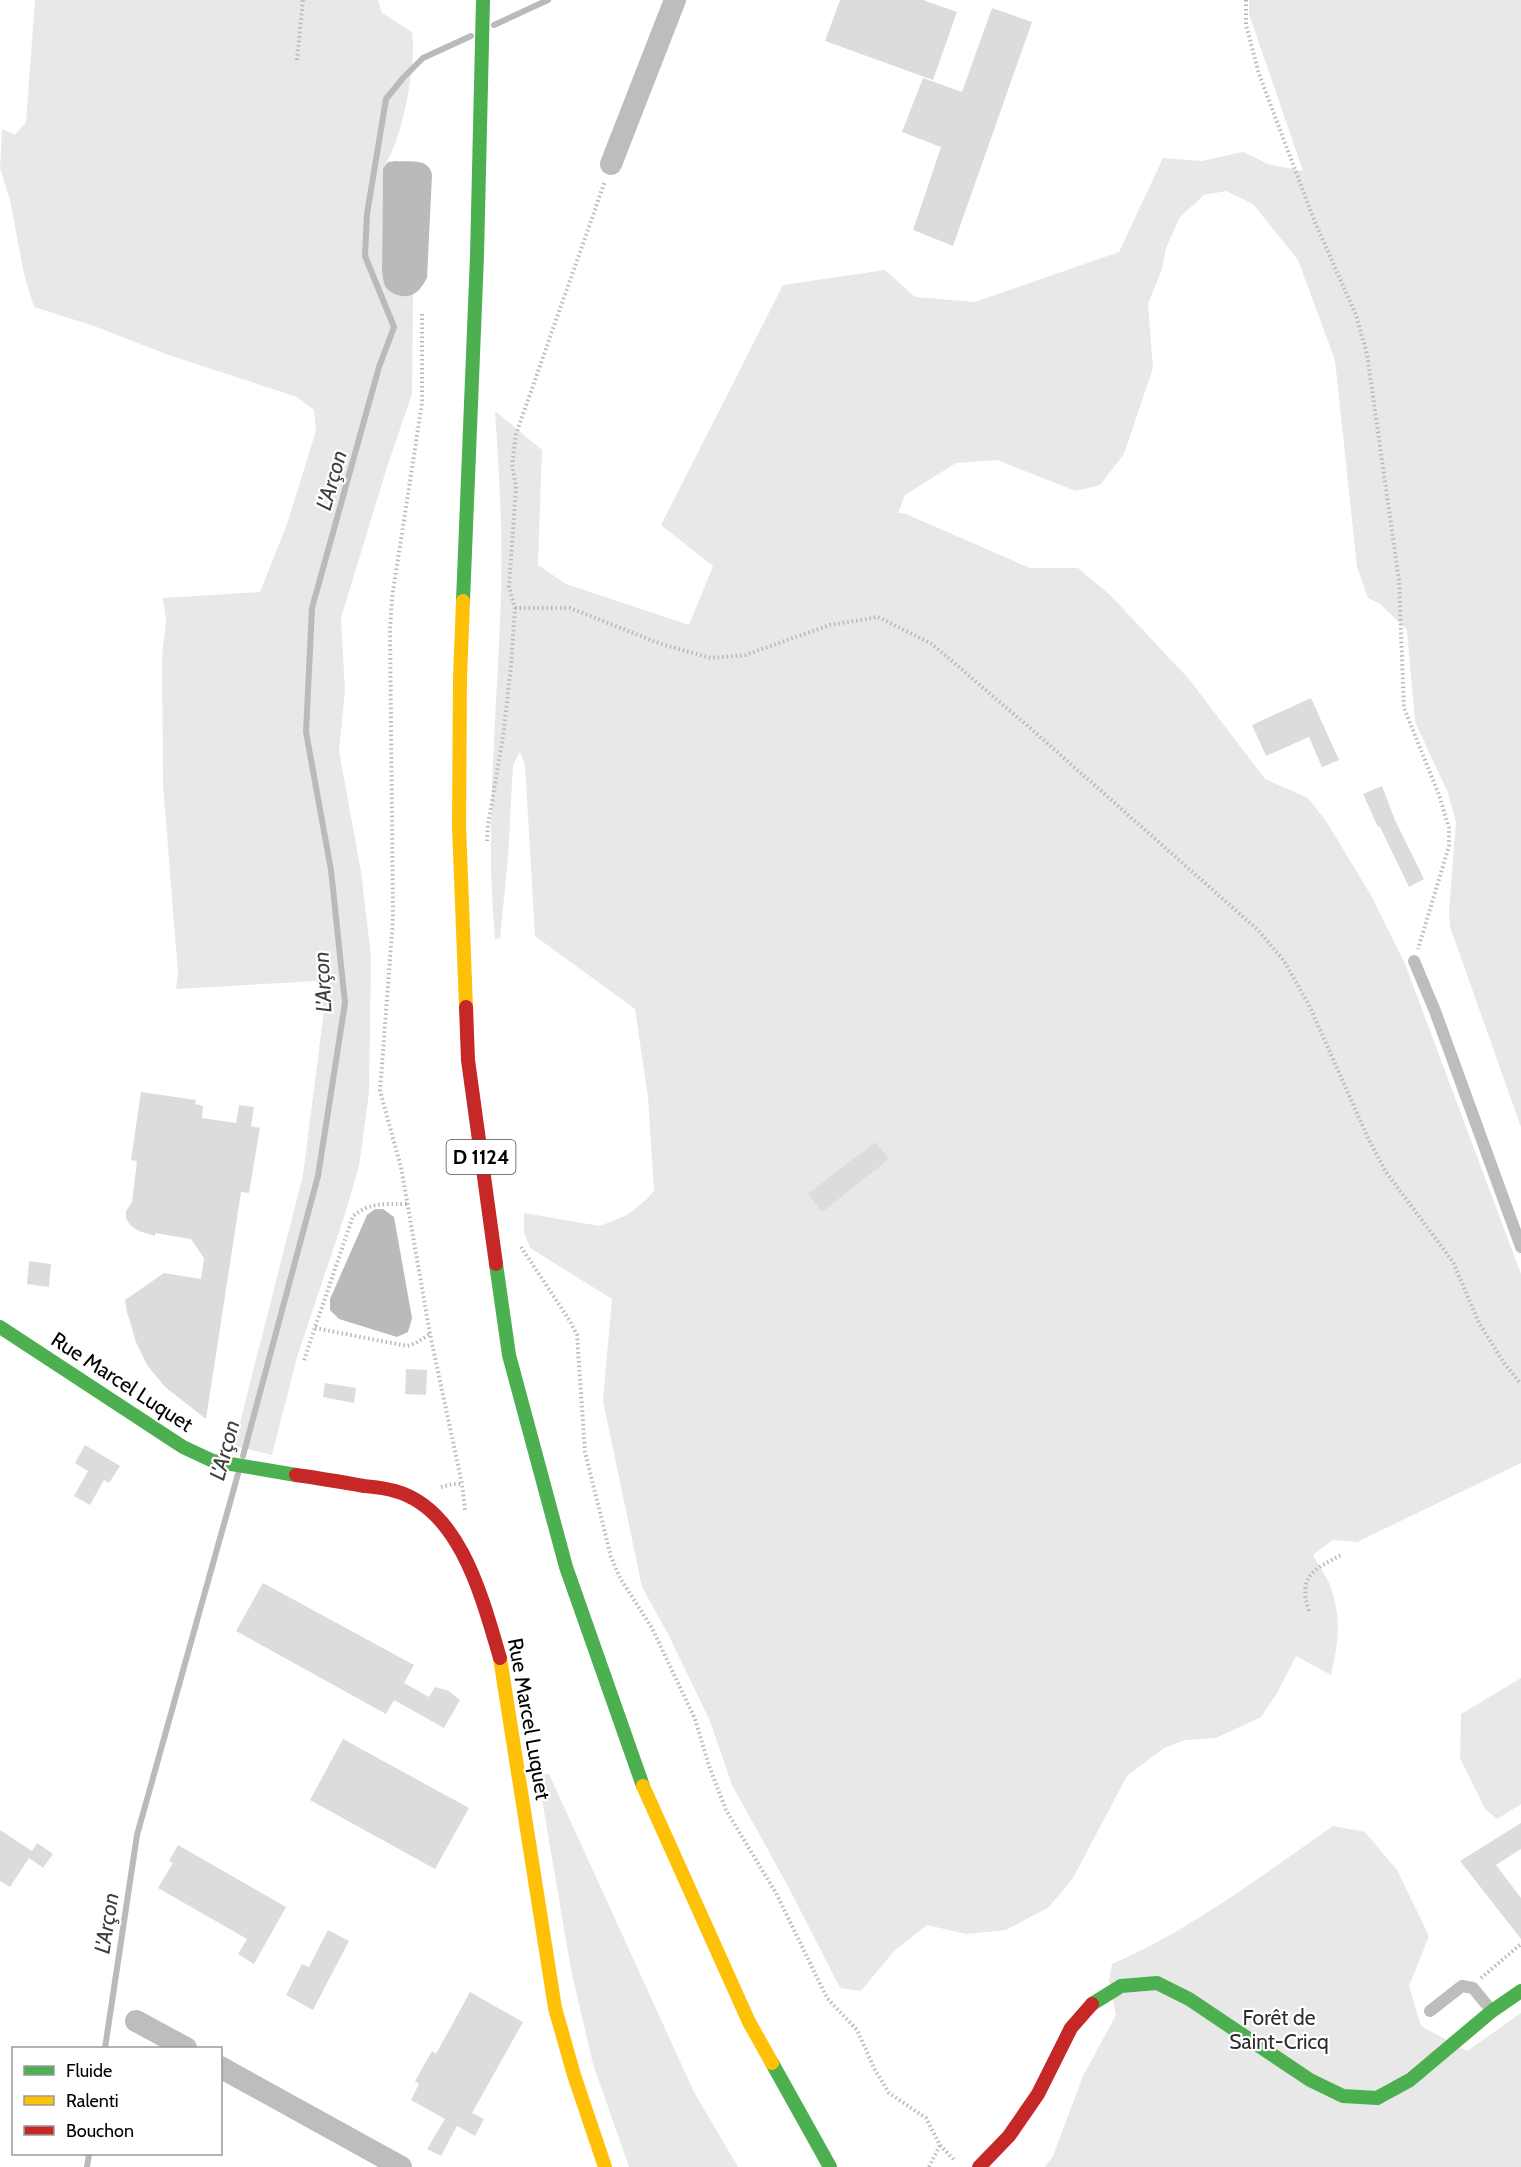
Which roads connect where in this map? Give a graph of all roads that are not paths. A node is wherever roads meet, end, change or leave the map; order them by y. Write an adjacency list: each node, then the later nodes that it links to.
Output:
1 (483, 0): 15 (main road, D 1124)
2 (675, 0): 3 (street)
3 (611, 164)
4 (1414, 961): 5 (lane)
5 (1521, 1247)
6 (0, 1327): 14 (main road, Rue Marcel Luquet)
7 (1521, 1991): 9 (main road)
8 (1430, 2011): 9 (lane)
9 (1492, 2011): 16 (main road)
10 (136, 2021): 11 (street)
11 (182, 2047)
12 (222, 2068): 13 (street)
13 (401, 2167)
14 (605, 2167)
15 (830, 2167)
16 (979, 2167)

